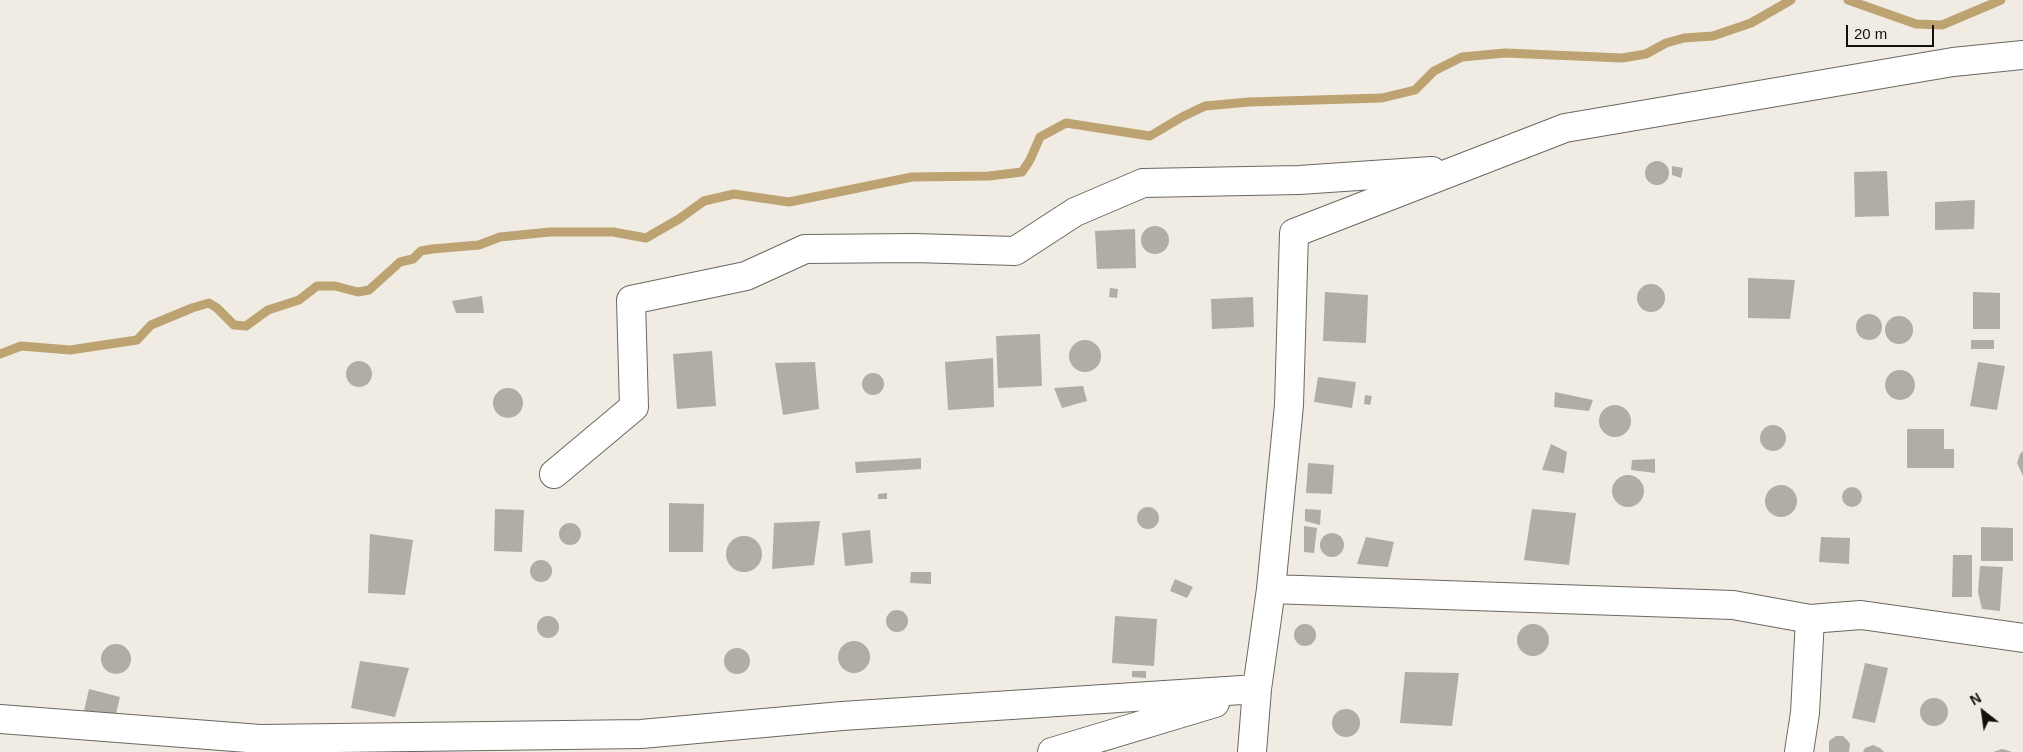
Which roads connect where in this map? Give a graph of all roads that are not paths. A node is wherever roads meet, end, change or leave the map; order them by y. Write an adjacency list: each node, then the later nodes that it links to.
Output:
1 (2023, 55): 2 (street)
2 (1458, 169): 3 (street); 4 (street)
3 (554, 474)
4 (1271, 589): 5 (street); 7 (street)
5 (1810, 619): 6 (street); 12 (street)
6 (2023, 638)
7 (1257, 689): 8 (street); 9 (street); 10 (street); 11 (street)
8 (0, 718)
9 (1052, 752)
10 (1252, 752)
11 (1260, 752)
12 (1800, 752)

